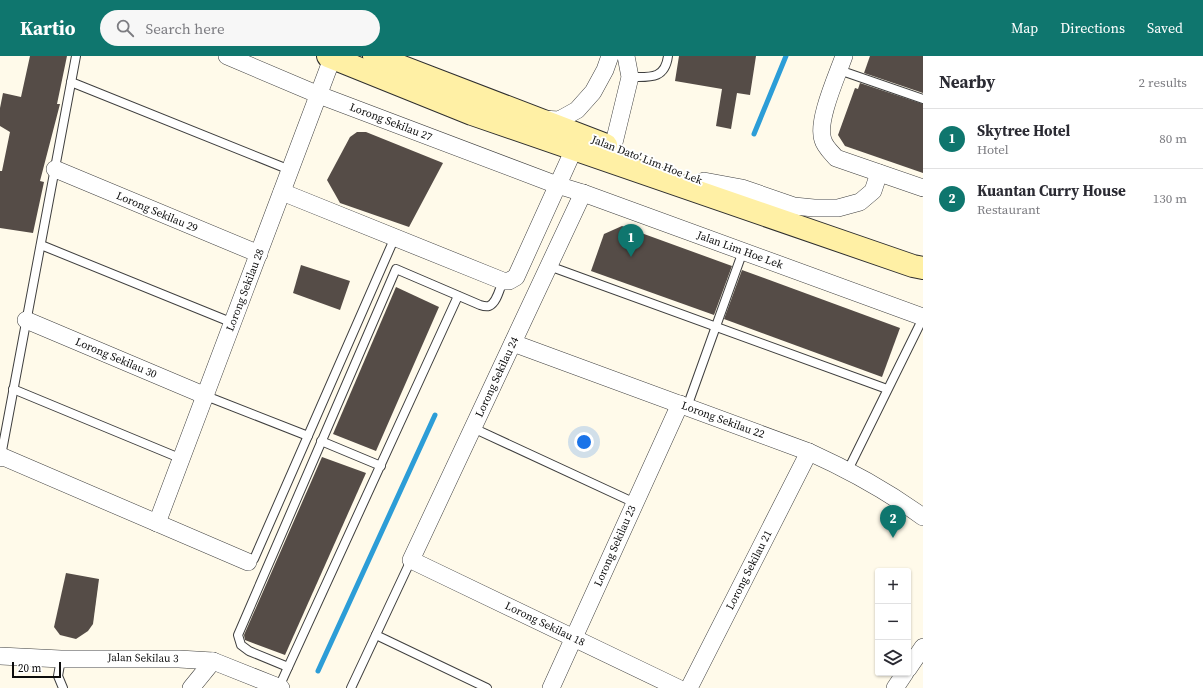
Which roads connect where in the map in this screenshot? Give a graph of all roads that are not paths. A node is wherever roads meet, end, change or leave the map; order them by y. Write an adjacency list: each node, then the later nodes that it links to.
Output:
1 (76, 56): 10 (lane)
2 (227, 56): 11 (street, Lorong Sekilau 27)
3 (374, 56): 13 (street, Jalan Dato' Lim Hoe Lek)
4 (610, 56): 13 (street)
5 (626, 56): 9 (street)
6 (668, 56): 9 (lane)
7 (331, 57): 11 (street, Lorong Sekilau 28); 15 (street)
8 (842, 63): 12 (lane); 18 (street)
9 (630, 77): 14 (street)
10 (71, 82): 16 (lane); 17 (lane)
11 (319, 95): 17 (street, Lorong Sekilau 28); 20 (street, Lorong Sekilau 27)
12 (923, 99)
13 (540, 119): 14 (street, Jalan Dato' Lim Hoe Lek)
14 (613, 147): 19 (street, Jalan Dato' Lim Hoe Lek)
15 (574, 149): 20 (street); 30 (street)
16 (55, 169): 25 (lane); 27 (street, Lorong Sekilau 29)
17 (290, 170): 22 (street, Lorong Sekilau 28)
18 (879, 173): 19 (street); 21 (street)
19 (704, 181): 28 (street, Jalan Dato' Lim Hoe Lek)
20 (557, 185): 23 (street, Jalan Lim Hoe Lek); 31 (street)
21 (923, 188)
22 (282, 192): 24 (street); 27 (street, Lorong Sekilau 28)
23 (583, 193): 26 (street, Jalan Lim Hoe Lek); 29 (street, Lorong Sekilau 24)
24 (395, 237): 31 (street); 43 (lane)
25 (41, 245): 34 (lane); 35 (lane)
26 (744, 252): 33 (street, Jalan Lim Hoe Lek); 36 (lane)
27 (259, 254): 35 (street, Lorong Sekilau 28)
28 (923, 257)
29 (549, 266): 36 (lane); 37 (street, Lorong Sekilau 24)
30 (923, 268)
31 (503, 281): 32 (lane)
32 (458, 296): 44 (lane); 48 (lane)
33 (923, 317): 39 (lane)
34 (26, 320): 38 (lane); 40 (street, Lorong Sekilau 30)
35 (233, 323): 40 (street, Lorong Sekilau 28)
36 (716, 327): 39 (lane); 41 (lane)
37 (513, 343): 41 (street, Lorong Sekilau 22); 42 (street, Lorong Sekilau 24)
38 (13, 388): 46 (lane); 47 (lane)
39 (887, 389): 49 (lane)
40 (206, 396): 43 (lane); 47 (street, Lorong Sekilau 28)
41 (684, 406): 45 (street, Lorong Sekilau 22); 50 (street, Lorong Sekilau 23)
42 (473, 428): 50 (lane); 53 (street, Lorong Sekilau 24)
43 (308, 436): 54 (lane)
44 (321, 441): 48 (lane); 62 (lane)
45 (809, 452): 49 (street, Lorong Sekilau 22); 71 (street, Lorong Sekilau 21)
46 (0, 457): 52 (street)
47 (182, 459): 52 (street, Lorong Sekilau 28)
48 (380, 466): 62 (lane)
49 (848, 470): 51 (street, Lorong Sekilau 22)
50 (635, 503): 56 (street, Lorong Sekilau 23)
51 (923, 517)
52 (158, 523): 54 (street)
53 (411, 560): 55 (lane); 56 (street, Lorong Sekilau 18)
54 (248, 562)
55 (376, 635): 67 (lane); 68 (lane)
56 (574, 638): 69 (street, Lorong Sekilau 23); 70 (street, Lorong Sekilau 18)
57 (923, 647): 61 (street)
58 (0, 656): 59 (street, Jalan Sekilau 3)
59 (61, 659): 60 (street, Jalan Sekilau 3); 64 (lane)
60 (213, 661): 65 (street); 66 (street, Jalan Sekilau 3)
61 (911, 664)
62 (288, 667): 66 (lane)
63 (903, 676): 72 (street)
64 (63, 688)
65 (191, 688)
66 (280, 688)
67 (351, 688)
68 (487, 688)
69 (551, 688)
70 (678, 688)
71 (690, 688)
72 (895, 688)

